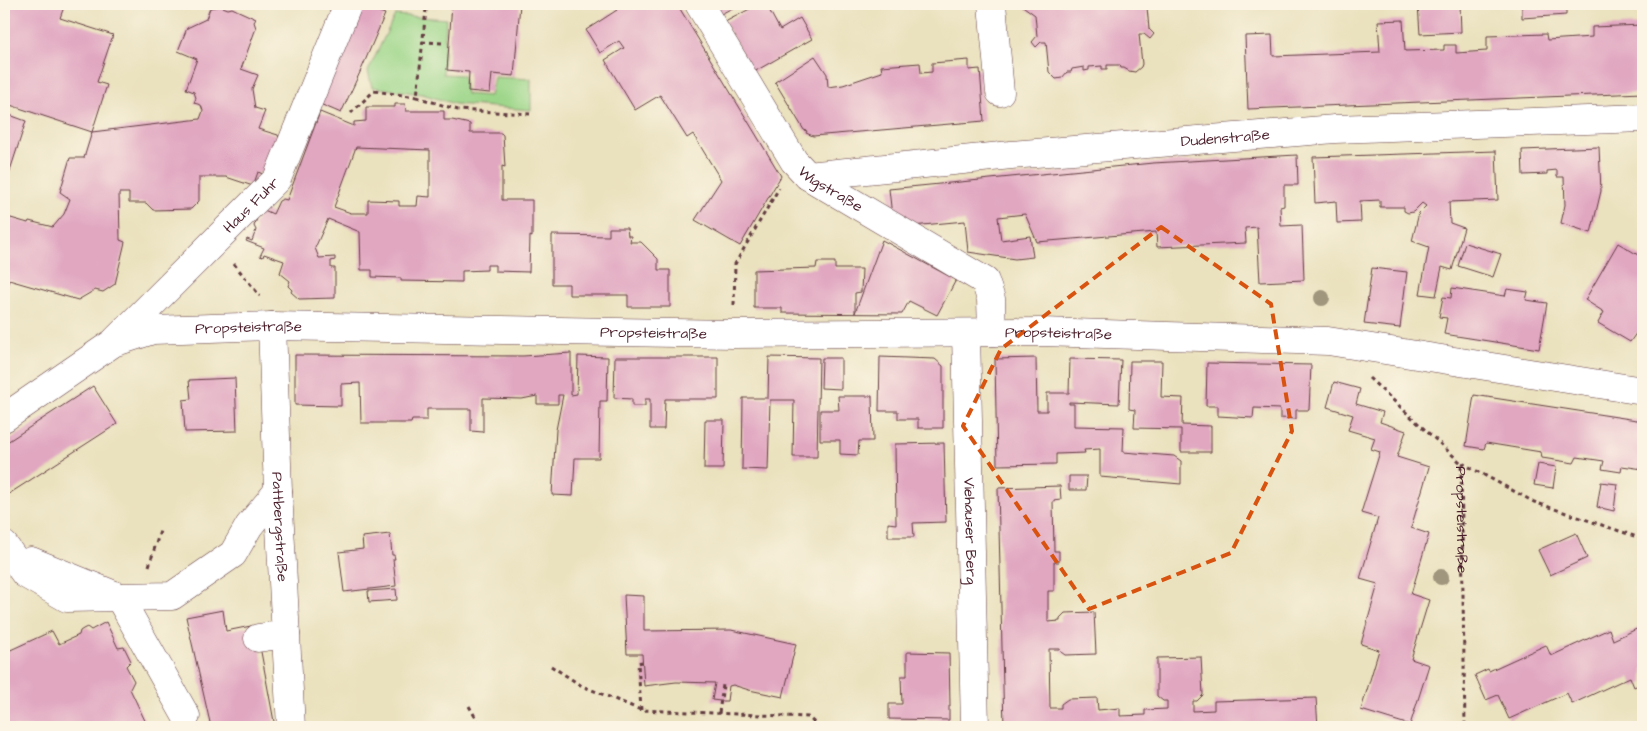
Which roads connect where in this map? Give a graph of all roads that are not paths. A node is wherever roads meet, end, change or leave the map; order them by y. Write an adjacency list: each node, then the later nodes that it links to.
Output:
1 (348, 4): 9 (street, Haus Fuhr)
2 (699, 4): 6 (street, Wigstraße)
3 (992, 4): 4 (street)
4 (1000, 92)
5 (1643, 118): 6 (street, Dudenstraße)
6 (801, 169): 8 (street, Wigstraße)
7 (272, 326): 8 (street, Propsteistraße); 9 (street, Propsteistraße); 12 (street, Pattbergstraße)
8 (979, 333): 10 (street, Propsteistraße); 19 (street, Viehauser Berg)
9 (113, 343): 11 (street, Propsteistraße)
10 (1643, 391)
11 (4, 418)
12 (278, 491): 14 (street); 15 (street, Pattbergstraße)
13 (6, 548): 14 (street)
14 (129, 597): 17 (street)
15 (286, 634): 16 (street); 18 (street, Pattbergstraße)
16 (258, 638)
17 (186, 716)
18 (291, 727)
19 (975, 727)

